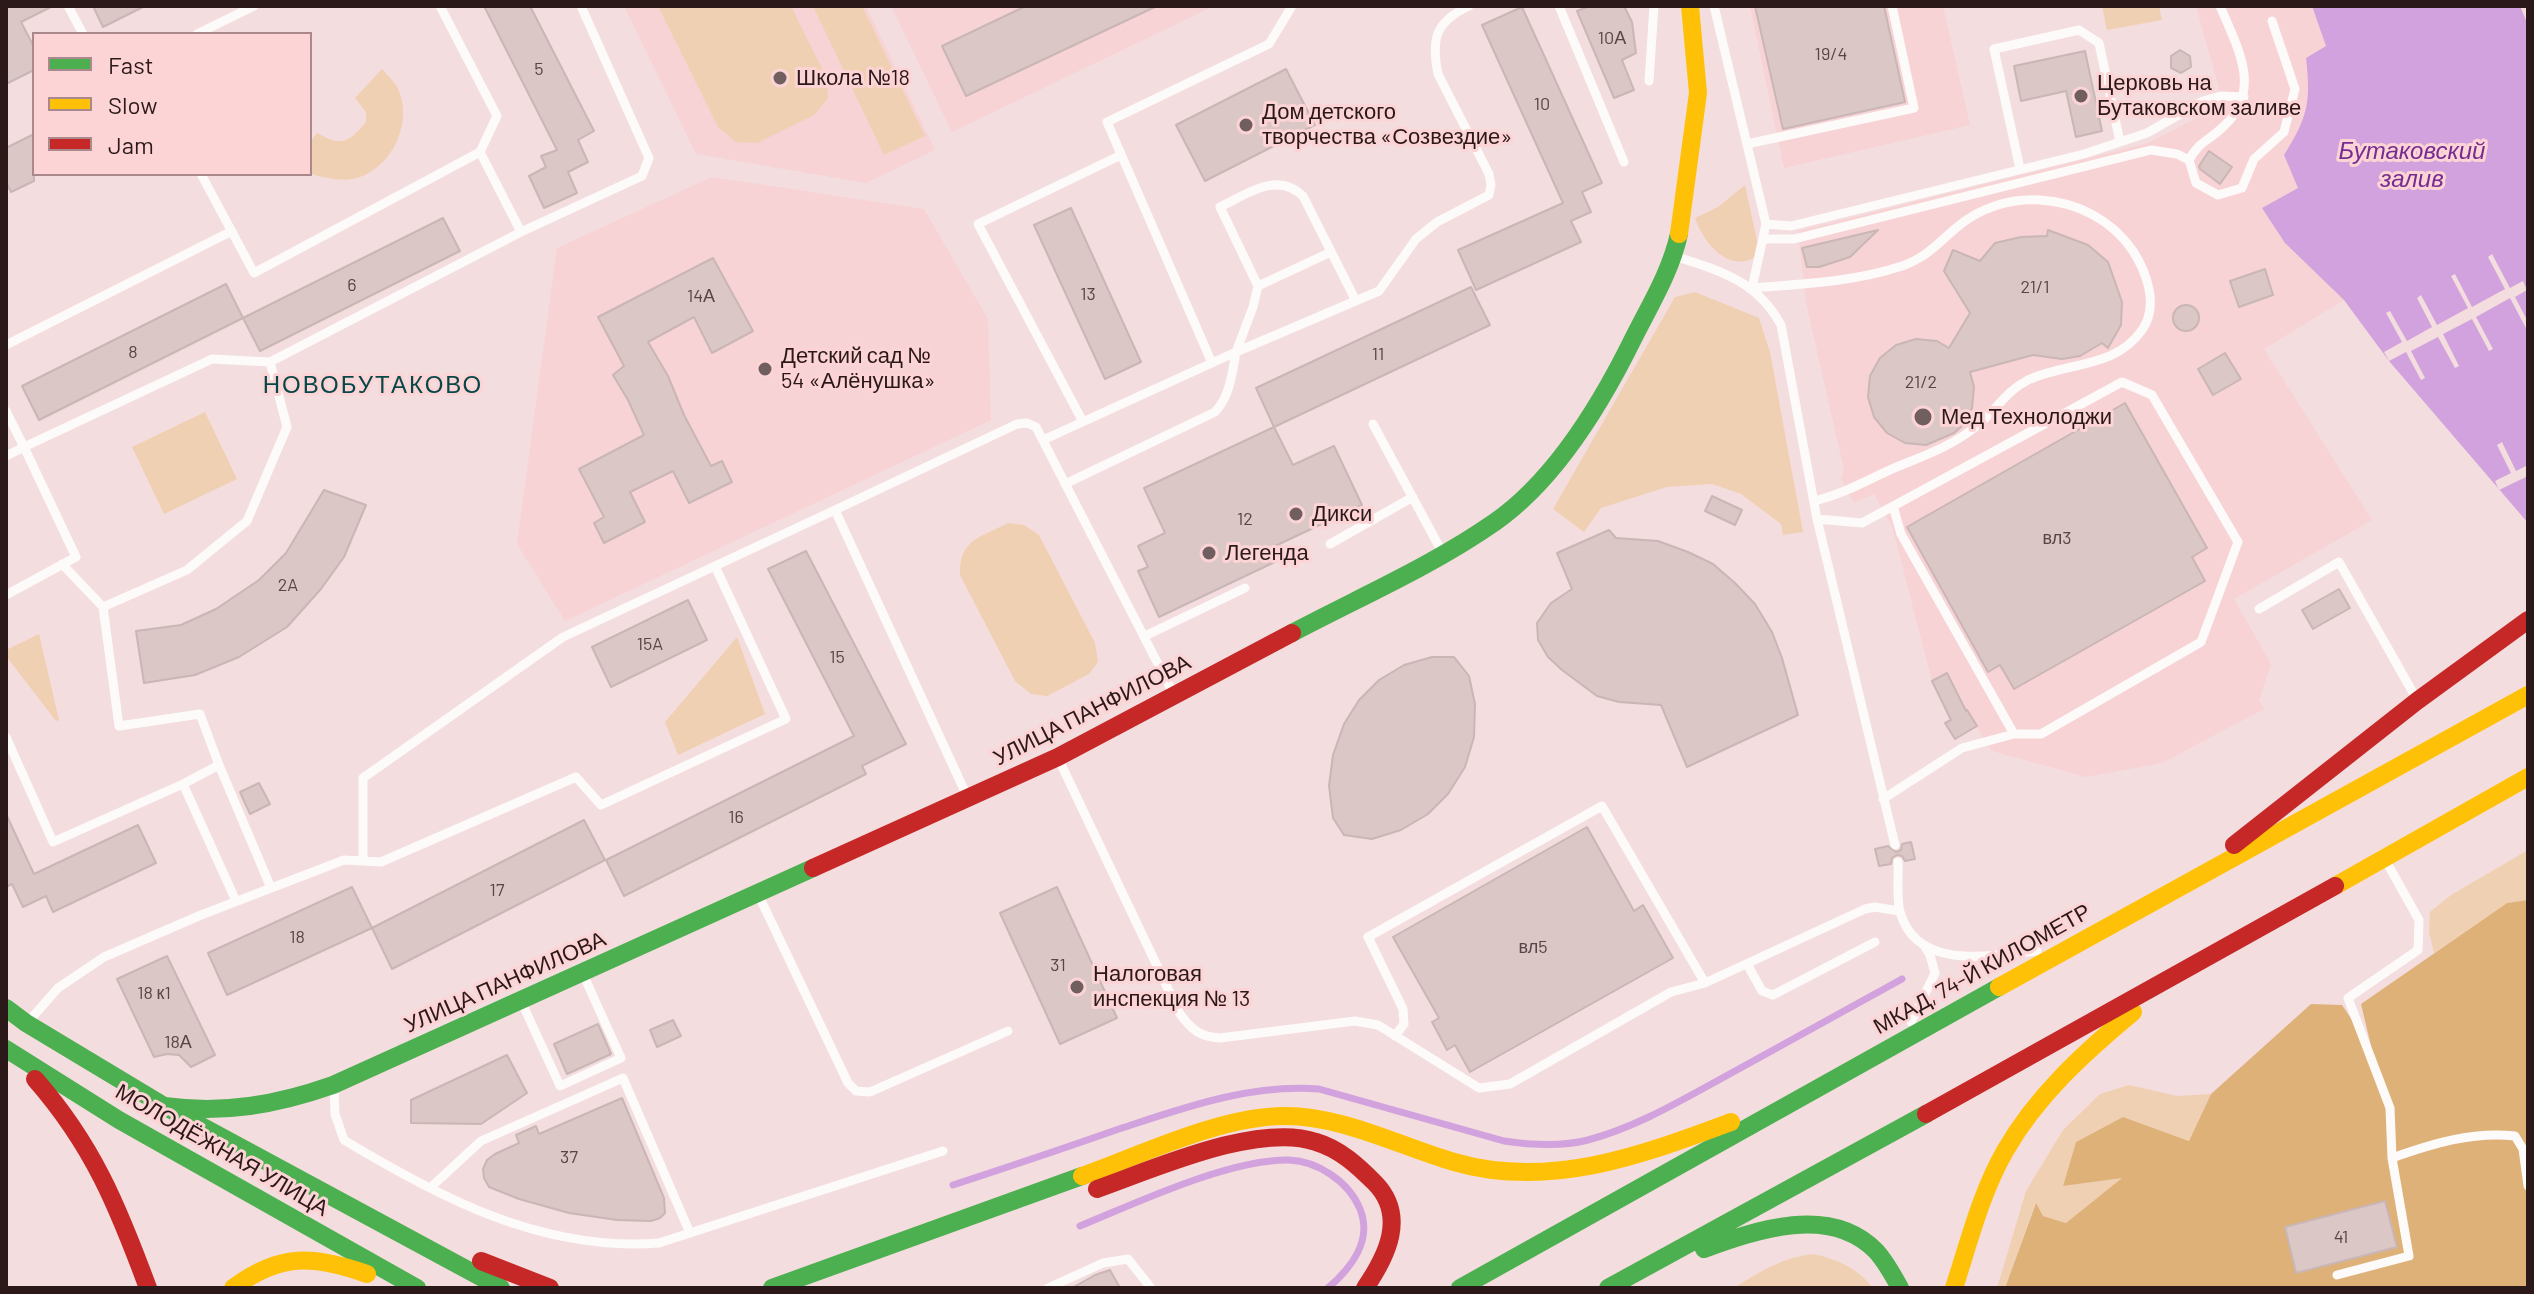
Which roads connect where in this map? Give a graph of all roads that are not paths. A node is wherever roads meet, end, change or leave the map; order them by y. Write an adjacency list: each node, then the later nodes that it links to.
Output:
1 (68, 6): 14 (lane)
2 (254, 6): 15 (lane)
3 (440, 6): 20 (lane)
4 (581, 6): 28 (lane)
5 (1292, 6): 21 (lane)
6 (1469, 6): 34 (lane)
7 (1559, 6): 23 (lane)
8 (1654, 6): 16 (lane)
9 (1690, 6): 31 (main road, УЛИЦА ПАНФИЛОВА)
10 (1714, 6): 19 (lane)
11 (1892, 6): 19 (lane)
12 (2220, 6): 17 (lane)
13 (2272, 21): 22 (lane)
14 (82, 32)
15 (201, 32)
16 (1649, 81)
17 (2244, 97): 18 (lane); 22 (lane)
18 (2120, 142): 24 (lane); 24 (lane)
19 (1747, 144): 26 (lane)
20 (480, 152): 27 (lane); 28 (lane)
21 (1121, 155): 38 (lane); 40 (lane)
22 (2189, 160): 29 (lane)
23 (1624, 162)
24 (2020, 169): 26 (lane)
25 (202, 176): 27 (lane)
26 (1766, 224): 29 (lane)
27 (232, 231): 35 (lane)
28 (521, 232): 37 (lane)
29 (1763, 239): 33 (lane)
30 (1331, 252): 32 (lane); 32 (lane); 34 (lane)
31 (1674, 256): 33 (lane); 52 (main road, УЛИЦА ПАНФИЛОВА)
32 (1258, 286): 36 (lane)
33 (1752, 288): 47 (lane); 47 (lane)
34 (1356, 301): 36 (lane)
35 (6, 345)
36 (1236, 352): 38 (lane); 45 (lane)
37 (270, 362): 43 (lane); 57 (lane)
38 (1212, 363): 40 (lane)
39 (6, 411): 43 (lane)
40 (1082, 420): 42 (lane)
41 (1373, 424): 46 (lane)
42 (1043, 440): 45 (lane); 49 (lane)
43 (24, 447): 44 (lane); 53 (lane)
44 (6, 456)
45 (1065, 484): 60 (lane)
46 (1413, 497): 51 (lane); 52 (lane)
47 (1815, 501): 50 (lane)
48 (1893, 506): 50 (lane); 64 (lane); 64 (lane)
49 (835, 510): 54 (lane); 70 (lane)
50 (1817, 519): 71 (lane)
51 (1330, 544)
52 (1443, 553): 62 (main road, УЛИЦА ПАНФИЛОВА)
53 (62, 564): 56 (lane); 57 (lane)
54 (715, 566): 74 (lane); 74 (lane)
55 (1245, 588): 60 (lane)
56 (6, 595)
57 (103, 607): 67 (lane)
58 (2259, 609): 63 (lane)
59 (2528, 620): 63 (main road)
60 (1145, 636): 62 (lane)
61 (2528, 695): 76 (main road, МКАД, 74-Й КИЛОМЕТР)
62 (1175, 696): 66 (main road, УЛИЦА ПАНФИЛОВА)
63 (2417, 701): 76 (main road)
64 (2014, 734): 71 (lane)
65 (6, 737): 69 (lane)
66 (1058, 757): 70 (main road, УЛИЦА ПАНФИЛОВА); 92 (lane)
67 (219, 765): 69 (lane); 77 (lane)
68 (2528, 777): 73 (main road)
69 (183, 784): 79 (lane)
70 (968, 798): 78 (main road, УЛИЦА ПАНФИЛОВА)
71 (1883, 799): 72 (lane)
72 (1895, 845)
73 (2383, 857): 86 (main road); 99 (lane)
74 (363, 861): 77 (lane)
75 (1898, 862): 80 (lane)
76 (2181, 887): 83 (main road, МКАД, 74-Й КИЛОМЕТР)
77 (271, 888): 79 (lane)
78 (758, 894): 85 (main road, УЛИЦА ПАНФИЛОВА); 91 (lane)
79 (236, 901): 90 (lane)
80 (1899, 911): 82 (lane); 84 (lane)
81 (1875, 942): 84 (lane)
82 (1922, 942): 83 (lane); 93 (lane)
83 (2072, 948): 93 (main road, МКАД, 74-Й КИЛОМЕТР)
84 (1747, 964): 87 (lane)
85 (583, 974): 88 (main road, УЛИЦА ПАНФИЛОВА); 88 (lane)
86 (2176, 976): 105 (main road); 120 (main road)
87 (1705, 983): 92 (lane); 92 (lane)
88 (521, 1002): 95 (main road, УЛИЦА ПАНФИЛОВА)
89 (6, 1008): 90 (main road, МОЛОДЁЖНАЯ УЛИЦА)
90 (26, 1023): 97 (main road, МОЛОДЁЖНАЯ УЛИЦА)
91 (1008, 1031)
92 (1395, 1036)
93 (1899, 1042): 96 (main road, МКАД, 74-Й КИЛОМЕТР)
94 (8, 1051): 107 (main road); 110 (main road, МОЛОДЁЖНАЯ УЛИЦА)
95 (333, 1085): 97 (main road, УЛИЦА ПАНФИЛОВА); 101 (lane)
96 (1791, 1101): 113 (main road); 117 (main road, МКАД, 74-Й КИЛОМЕТР)
97 (164, 1106): 102 (main road, МОЛОДЁЖНАЯ УЛИЦА)
98 (943, 1151): 103 (lane)
99 (2392, 1158): 100 (lane); 104 (lane)
100 (2528, 1186)
101 (430, 1188): 103 (lane); 103 (lane)
102 (383, 1226): 111 (main road); 112 (main road)
103 (690, 1233)
104 (2337, 1275)
105 (1625, 1278): 118 (main road); 119 (main road)
106 (1051, 1287): 115 (lane)
107 (148, 1288)
108 (233, 1288): 109 (main road)
109 (403, 1288)
110 (417, 1288)
111 (501, 1288)
112 (550, 1288)
113 (772, 1288)
114 (823, 1288): 116 (main road)
115 (1151, 1288)
116 (1365, 1288)
117 (1460, 1288)
118 (1608, 1288)
119 (1900, 1288)
120 (1954, 1288)

